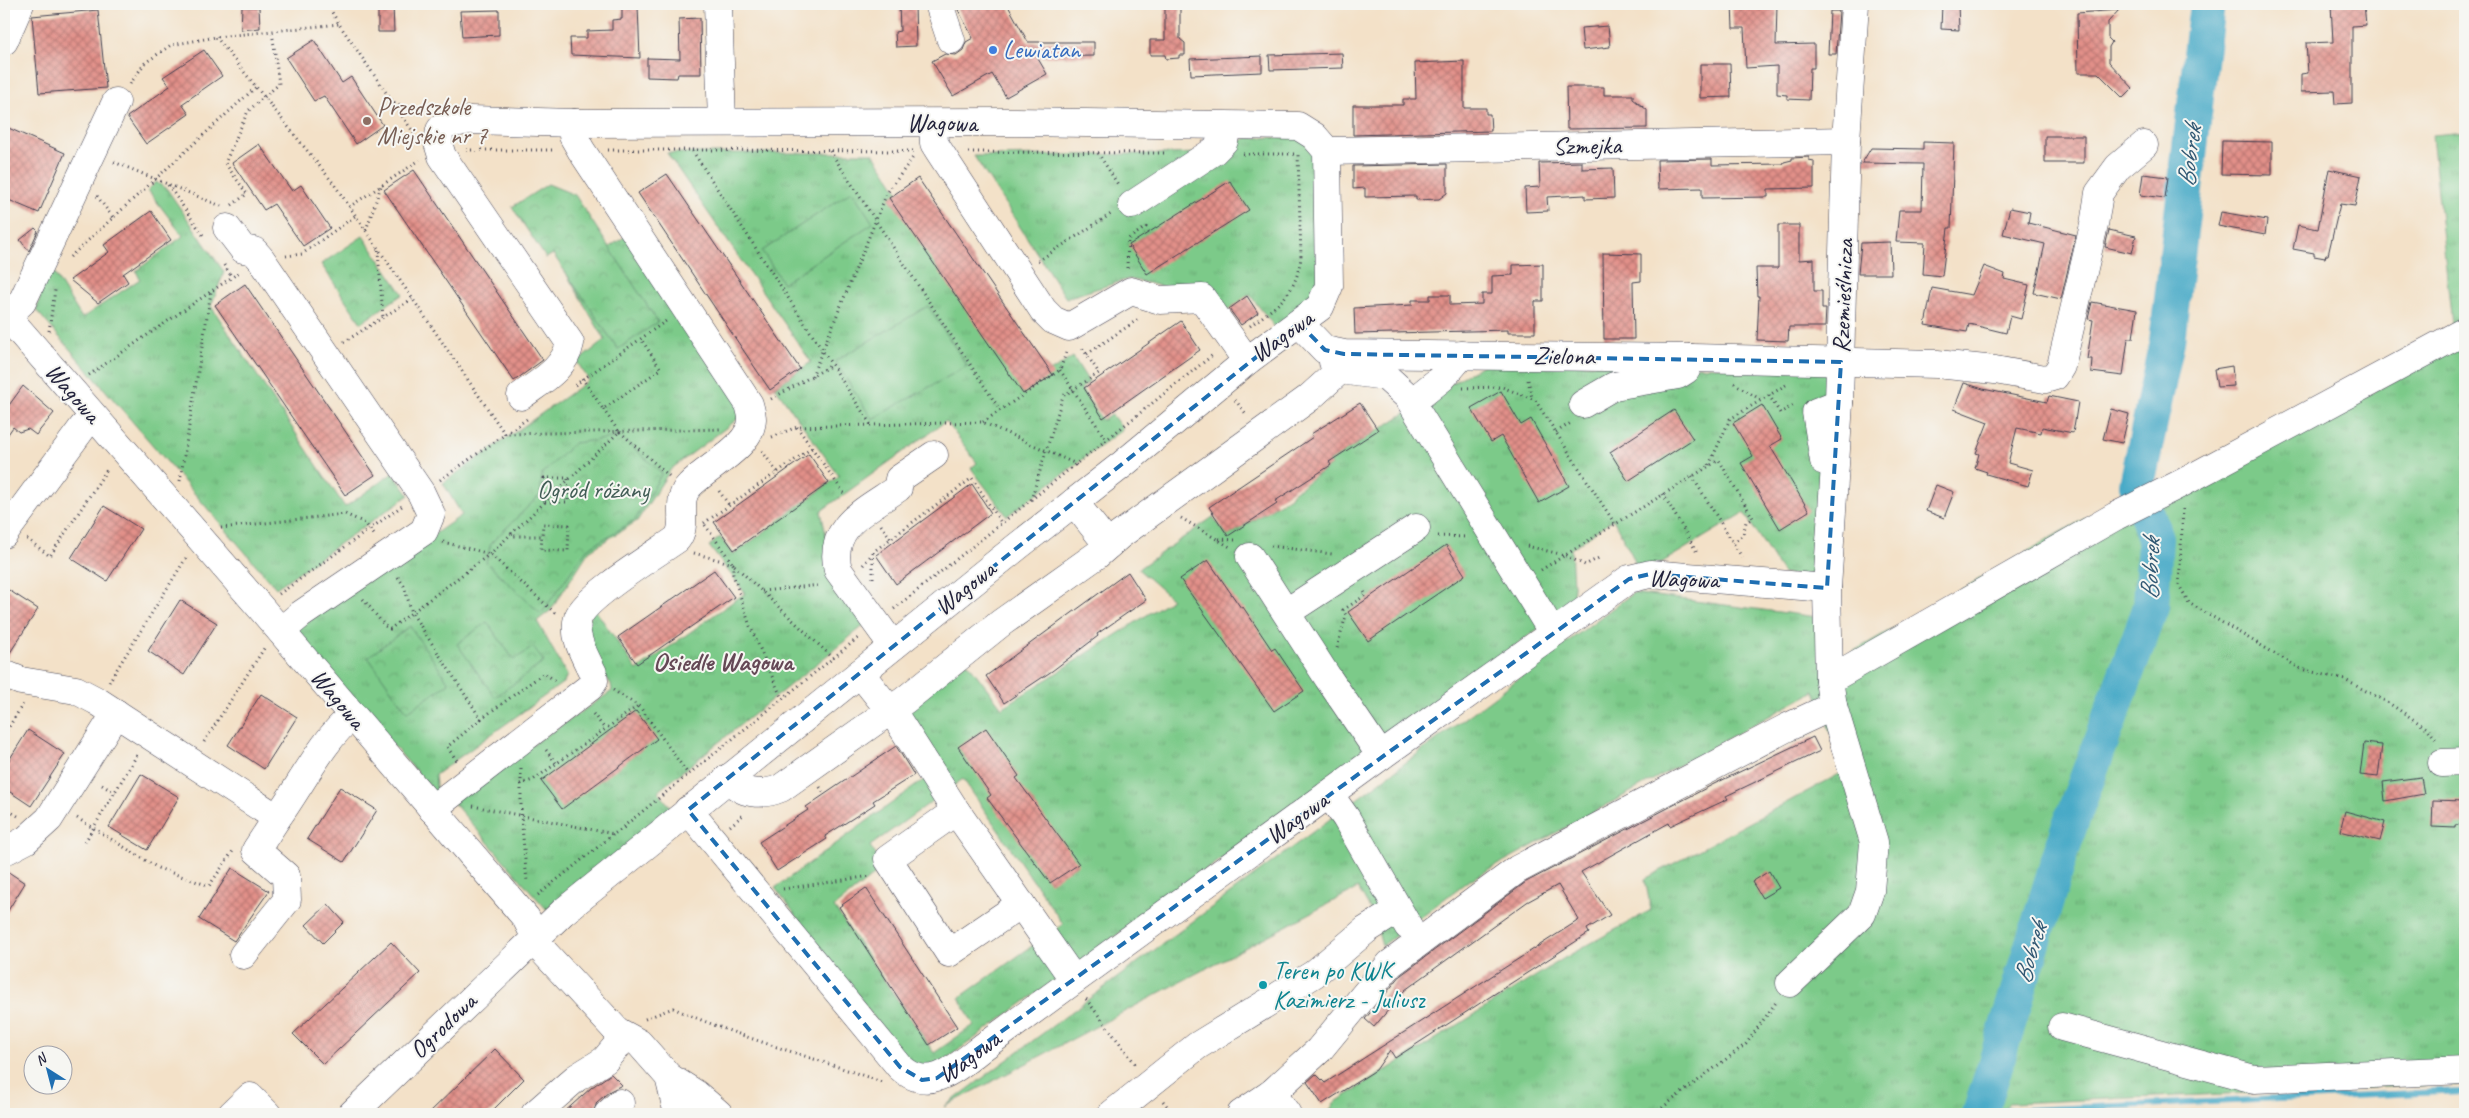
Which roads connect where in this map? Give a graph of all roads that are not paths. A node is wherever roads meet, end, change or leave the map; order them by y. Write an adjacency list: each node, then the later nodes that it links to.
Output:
1 (20, 4): 5 (street)
2 (718, 4): 8 (street)
3 (939, 4): 6 (street)
4 (1855, 4): 12 (street, Rzemieślnicza)
5 (4, 40)
6 (951, 40)
7 (116, 102): 17 (street)
8 (722, 122): 9 (street, Wagowa); 10 (street, Wagowa)
9 (574, 124): 26 (street, Wagowa); 50 (street)
10 (933, 124): 11 (street, Wagowa); 20 (street)
11 (1227, 126): 14 (street, Wagowa); 15 (street)
12 (1846, 141): 14 (street, Szmejka); 24 (street, Rzemieślnicza)
13 (2144, 145): 24 (street, Zielona)
14 (1327, 153): 18 (street, Wagowa)
15 (1131, 203)
16 (216, 233): 38 (street)
17 (11, 310): 28 (street, Wagowa)
18 (1300, 323): 20 (street, Wagowa); 22 (street)
19 (2465, 331): 42 (street)
20 (1240, 350): 30 (street, Wagowa)
21 (1462, 355): 22 (street, Zielona); 23 (street, Zielona); 25 (street)
22 (1333, 357): 25 (street); 33 (street)
23 (1691, 358): 24 (street, Zielona); 27 (street)
24 (1828, 361): 35 (street, Rzemieślnicza)
25 (1420, 396): 37 (street)
26 (525, 407)
27 (1576, 414)
28 (94, 418): 32 (street); 38 (street, Wagowa)
29 (934, 455): 39 (street)
30 (1083, 495): 33 (street); 39 (street, Wagowa)
31 (1416, 528): 36 (street)
32 (4, 534)
33 (1108, 545): 45 (street)
34 (1253, 548): 36 (street)
35 (1827, 588): 37 (street, Wagowa); 42 (street, Rzemieślnicza)
36 (1287, 612): 47 (street)
37 (1552, 633): 47 (street, Wagowa)
38 (275, 635): 46 (street, Wagowa)
39 (893, 646): 41 (street, Wagowa)
40 (4, 674): 44 (street)
41 (856, 676): 45 (street); 48 (street, Wagowa)
42 (1829, 680): 43 (street, Rzemieślnicza)
43 (1833, 706): 58 (street); 61 (street, Rzemieślnicza)
44 (106, 707): 53 (street); 54 (street)
45 (889, 711): 48 (street); 52 (street)
46 (352, 716): 50 (street, Wagowa); 53 (street)
47 (1382, 756): 49 (street, Wagowa)
48 (728, 778): 51 (street, Wagowa)
49 (1329, 794): 56 (street); 60 (street, Wagowa)
50 (439, 803): 57 (street, Wagowa)
51 (688, 810): 57 (street, Wagowa); 60 (street, Wagowa)
52 (956, 811): 55 (street); 55 (street)
53 (277, 818): 59 (street)
54 (7, 850)
55 (1021, 904): 60 (street)
56 (1398, 910): 58 (street); 73 (street)
57 (531, 920): 63 (street); 69 (street, Ogrodowa)
58 (1418, 943): 66 (street)
59 (243, 955)
60 (1074, 980)
61 (1790, 982)
62 (2062, 1027): 64 (street)
63 (617, 1031): 65 (street); 70 (street)
64 (2465, 1070)
65 (669, 1077): 71 (street); 72 (street)
66 (1279, 1104): 74 (street)
67 (232, 1114): 68 (street)
68 (267, 1114)
69 (352, 1114)
70 (535, 1114)
71 (678, 1114)
72 (719, 1114)
73 (1112, 1114)
74 (1241, 1114)

